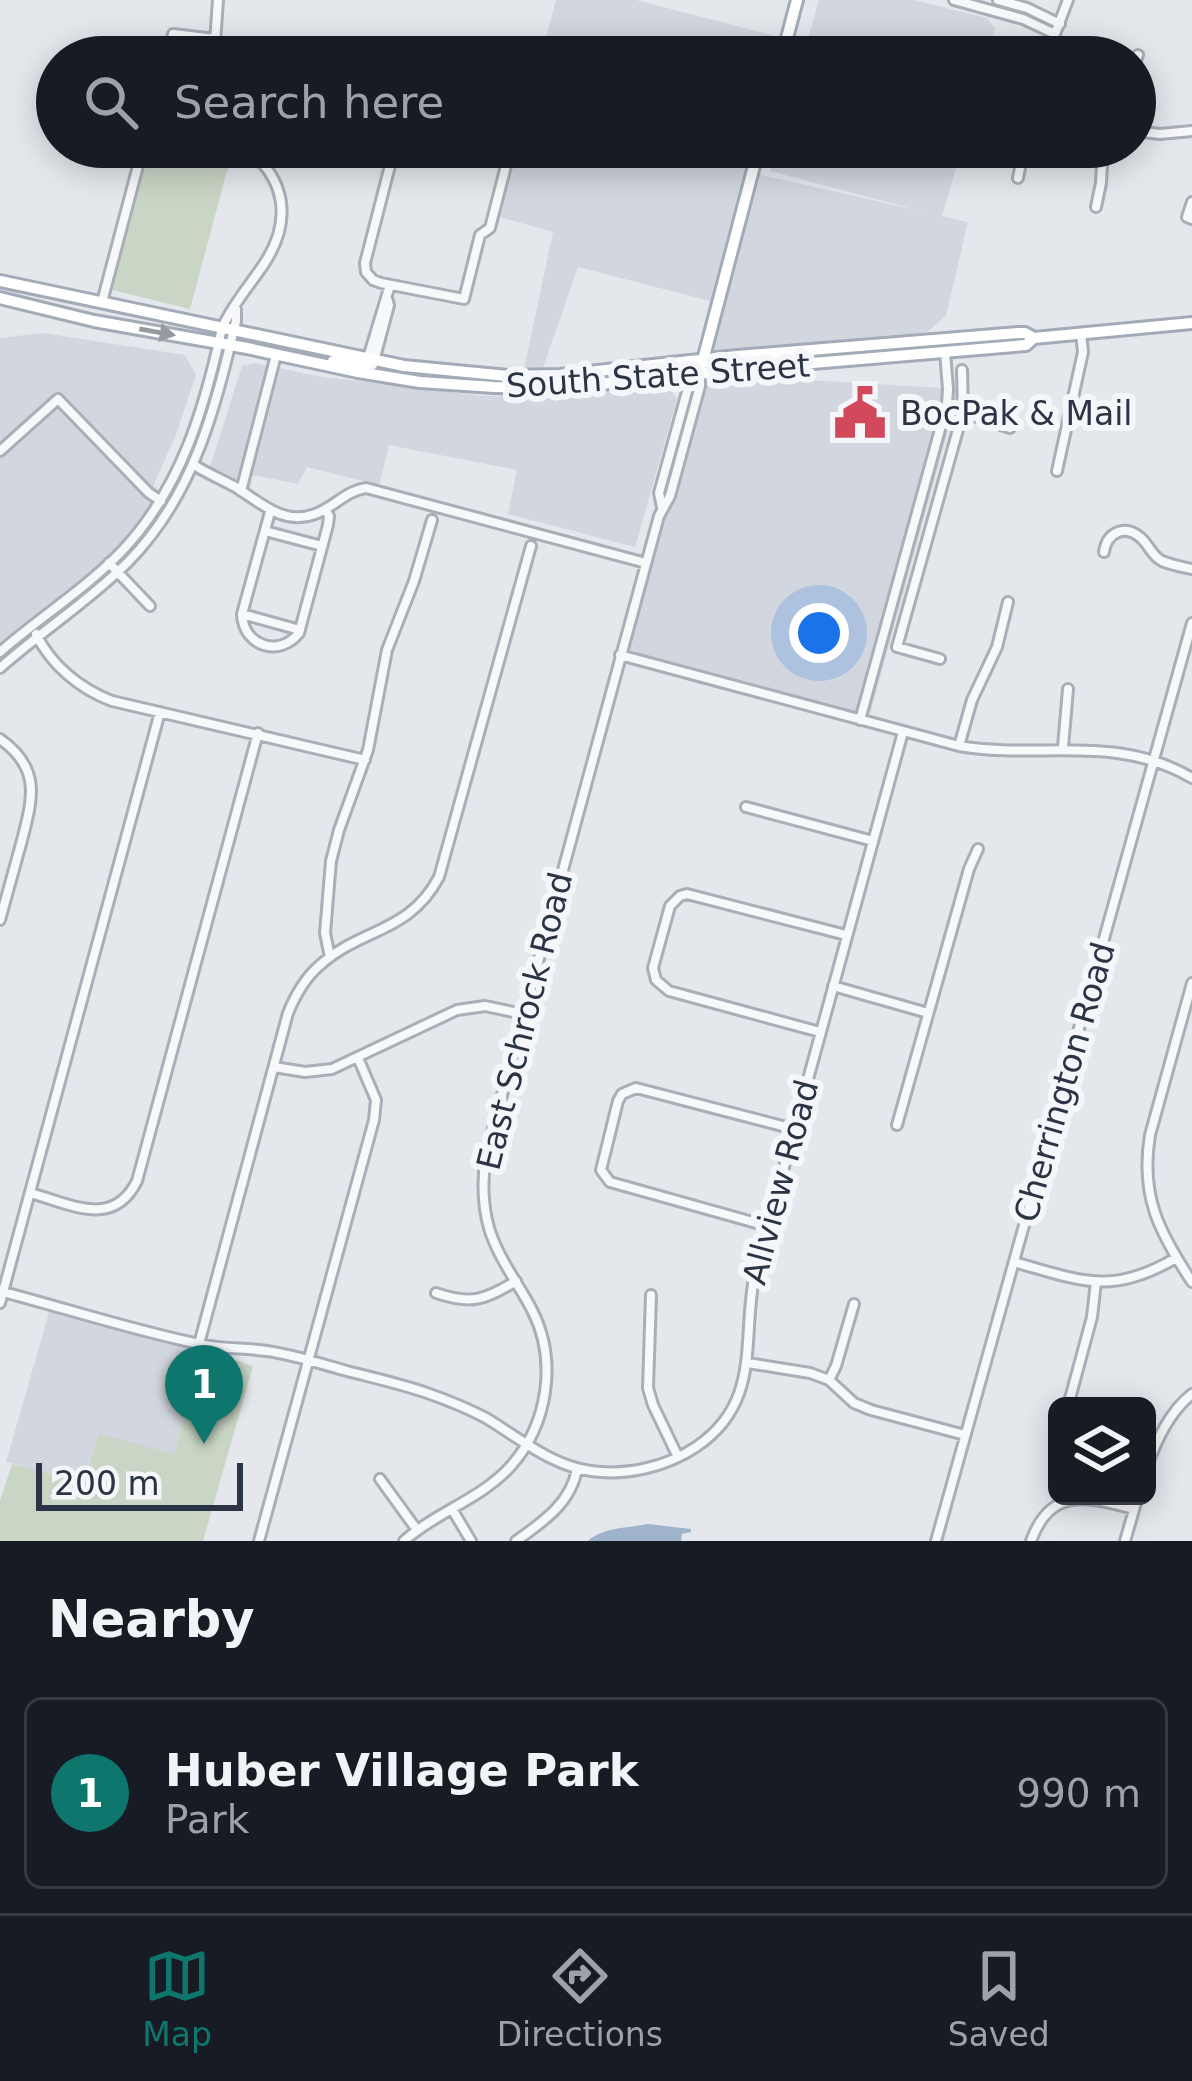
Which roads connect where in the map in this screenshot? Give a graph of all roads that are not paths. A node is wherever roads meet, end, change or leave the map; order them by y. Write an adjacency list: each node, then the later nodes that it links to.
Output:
1 (218, 0): 8 (street)
2 (797, 0): 9 (main road)
3 (954, 0): 7 (street)
4 (998, 0): 6 (street)
5 (1068, 0): 6 (street)
6 (1060, 24): 7 (street)
7 (1055, 34)
8 (215, 36)
9 (788, 36)
10 (1192, 131): 11 (street)
11 (1156, 134)
12 (137, 168): 26 (street)
13 (269, 168): 28 (street)
14 (395, 168): 24 (street)
15 (505, 168): 24 (street)
16 (753, 168): 35 (main road)
17 (1020, 168): 19 (street)
18 (1101, 168): 21 (street)
19 (1018, 178)
20 (1192, 202): 22 (street)
21 (1096, 207)
22 (1192, 219)
23 (0, 281): 26 (main road, South State Street)
24 (390, 285): 34 (street)
25 (0, 298): 31 (main road, South State Street, one-way to 31)
26 (101, 304): 28 (main road, South State Street)
27 (1192, 323): 29 (main road, South State Street)
28 (228, 329): 31 (street); 34 (main road, South State Street)
29 (1082, 333): 30 (main road, South State Street); 44 (street)
30 (1029, 335): 32 (main road, South State Street); 32 (main road, South State Street)
31 (225, 344): 33 (main road, South State Street); 43 (street); 46 (street)
32 (944, 346): 35 (main road, South State Street); 35 (main road, South State Street); 71 (street)
33 (276, 355): 34 (main road, South State Street); 45 (street)
34 (369, 366): 37 (main road, South State Street); 38 (main road, South State Street)
35 (701, 366): 39 (main road, South State Street); 39 (main road, South State Street); 55 (street, East Schrock Road)
36 (962, 370): 40 (street)
37 (441, 371): 38 (main road); 39 (main road, South State Street)
38 (401, 379): 39 (main road, South State Street)
39 (537, 382)
40 (962, 412): 41 (street); 67 (street)
41 (1010, 428)
42 (0, 452): 46 (street)
43 (194, 465): 45 (street); 57 (street)
44 (1057, 470)
45 (241, 490): 48 (street)
46 (161, 501): 54 (street)
47 (325, 509): 48 (street); 52 (street); 55 (street)
48 (270, 512): 50 (street)
49 (432, 520): 77 (street)
50 (265, 531): 52 (street); 60 (street)
51 (532, 546): 85 (street)
52 (322, 547): 63 (street)
53 (1104, 552): 56 (street)
54 (110, 562): 57 (street); 62 (street)
55 (646, 563): 66 (street, East Schrock Road)
56 (1192, 569)
57 (117, 572): 59 (street); 64 (street)
58 (1008, 602): 75 (street)
59 (150, 606)
60 (242, 614): 63 (street); 63 (street)
61 (1192, 623): 78 (street, Cherrington Road)
62 (29, 627): 64 (street); 65 (street)
63 (300, 629)
64 (37, 637): 68 (street); 70 (street)
65 (0, 652)
66 (620, 656): 71 (street); 89 (street, East Schrock Road)
67 (940, 659)
68 (0, 668)
69 (1068, 689): 76 (street)
70 (160, 712): 73 (street); 95 (street)
71 (860, 720): 72 (street)
72 (903, 732): 75 (street); 81 (street, Allview Road)
73 (258, 733): 77 (street); 95 (street)
74 (0, 739): 83 (street)
75 (959, 746): 76 (street)
76 (1063, 748): 78 (street)
77 (365, 760): 85 (street)
78 (1154, 761): 79 (street); 98 (street, Cherrington Road)
79 (1192, 778)
80 (746, 807): 81 (street)
81 (873, 841): 84 (street, Allview Road)
82 (978, 849): 88 (street)
83 (0, 920)
84 (847, 935): 87 (street, Allview Road); 90 (street)
85 (330, 957): 92 (street)
86 (1192, 983): 97 (street)
87 (833, 986): 88 (street); 90 (street, Allview Road)
88 (928, 1013): 93 (street)
89 (523, 1014): 91 (street); 99 (street, East Schrock Road)
90 (820, 1032): 94 (street, Allview Road)
91 (358, 1058): 92 (street); 108 (street)
92 (274, 1066): 107 (street)
93 (897, 1124)
94 (794, 1129): 96 (street, Allview Road); 96 (street)
95 (30, 1193): 102 (street)
96 (767, 1226): 109 (street, Allview Road)
97 (1176, 1258): 100 (street); 101 (street)
98 (1014, 1262): 100 (street); 113 (street, Cherrington Road)
99 (516, 1280): 103 (street); 115 (street, East Schrock Road)
100 (1096, 1282): 112 (street)
101 (1192, 1282)
102 (2, 1291): 105 (street); 107 (street, Allview Road)
103 (436, 1293)
104 (651, 1295): 116 (street)
105 (0, 1304)
106 (854, 1304): 110 (street)
107 (199, 1344): 108 (street, Allview Road)
108 (309, 1360): 115 (street, Allview Road); 125 (street)
109 (748, 1363): 110 (street); 116 (street, Allview Road)
110 (829, 1380): 113 (street)
111 (1192, 1394): 114 (street)
112 (1070, 1397)
113 (965, 1435): 129 (street, Cherrington Road)
114 (1156, 1441)
115 (527, 1444): 117 (street, Allview Road); 122 (street, East Schrock Road)
116 (678, 1456): 117 (street, Allview Road)
117 (578, 1469): 128 (street)
118 (380, 1479): 124 (street)
119 (1057, 1505): 130 (street)
120 (1117, 1505): 123 (street)
121 (1135, 1505): 123 (street)
122 (452, 1509): 124 (street, East Schrock Road); 127 (street)
123 (1134, 1509): 131 (street)
124 (417, 1530): 126 (street, East Schrock Road)
125 (259, 1541)
126 (404, 1541)
127 (471, 1541)
128 (516, 1541)
129 (936, 1541)
130 (1031, 1541)
131 (1125, 1541)

